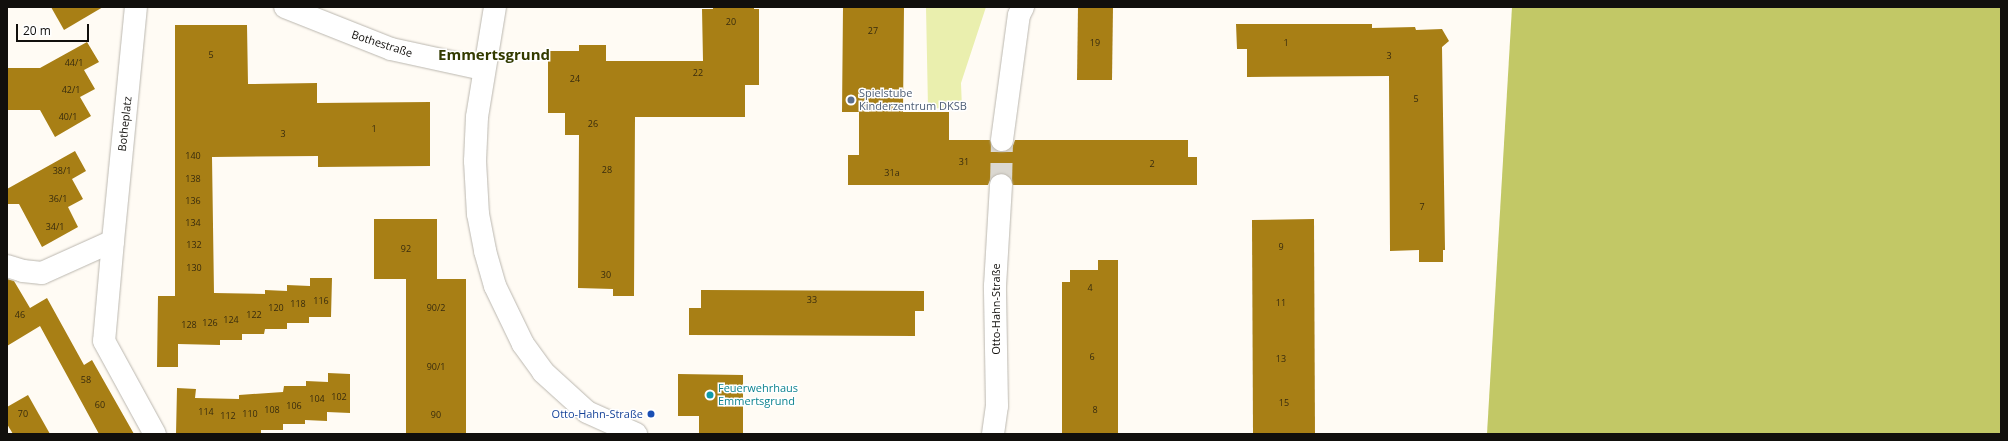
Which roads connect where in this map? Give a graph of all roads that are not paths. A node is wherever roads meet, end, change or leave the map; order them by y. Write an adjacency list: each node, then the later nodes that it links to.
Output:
1 (136, 7): 8 (street, Botheplatz)
2 (285, 7): 5 (street, Bothestraße)
3 (495, 7): 5 (street)
4 (1023, 7): 6 (street)
5 (483, 69): 11 (street)
6 (1002, 140)
7 (1001, 185): 12 (street, Otto-Hahn-Straße)
8 (114, 241): 9 (street); 10 (street, Botheplatz)
9 (7, 266)
10 (154, 434)
11 (636, 434)
12 (993, 434)

